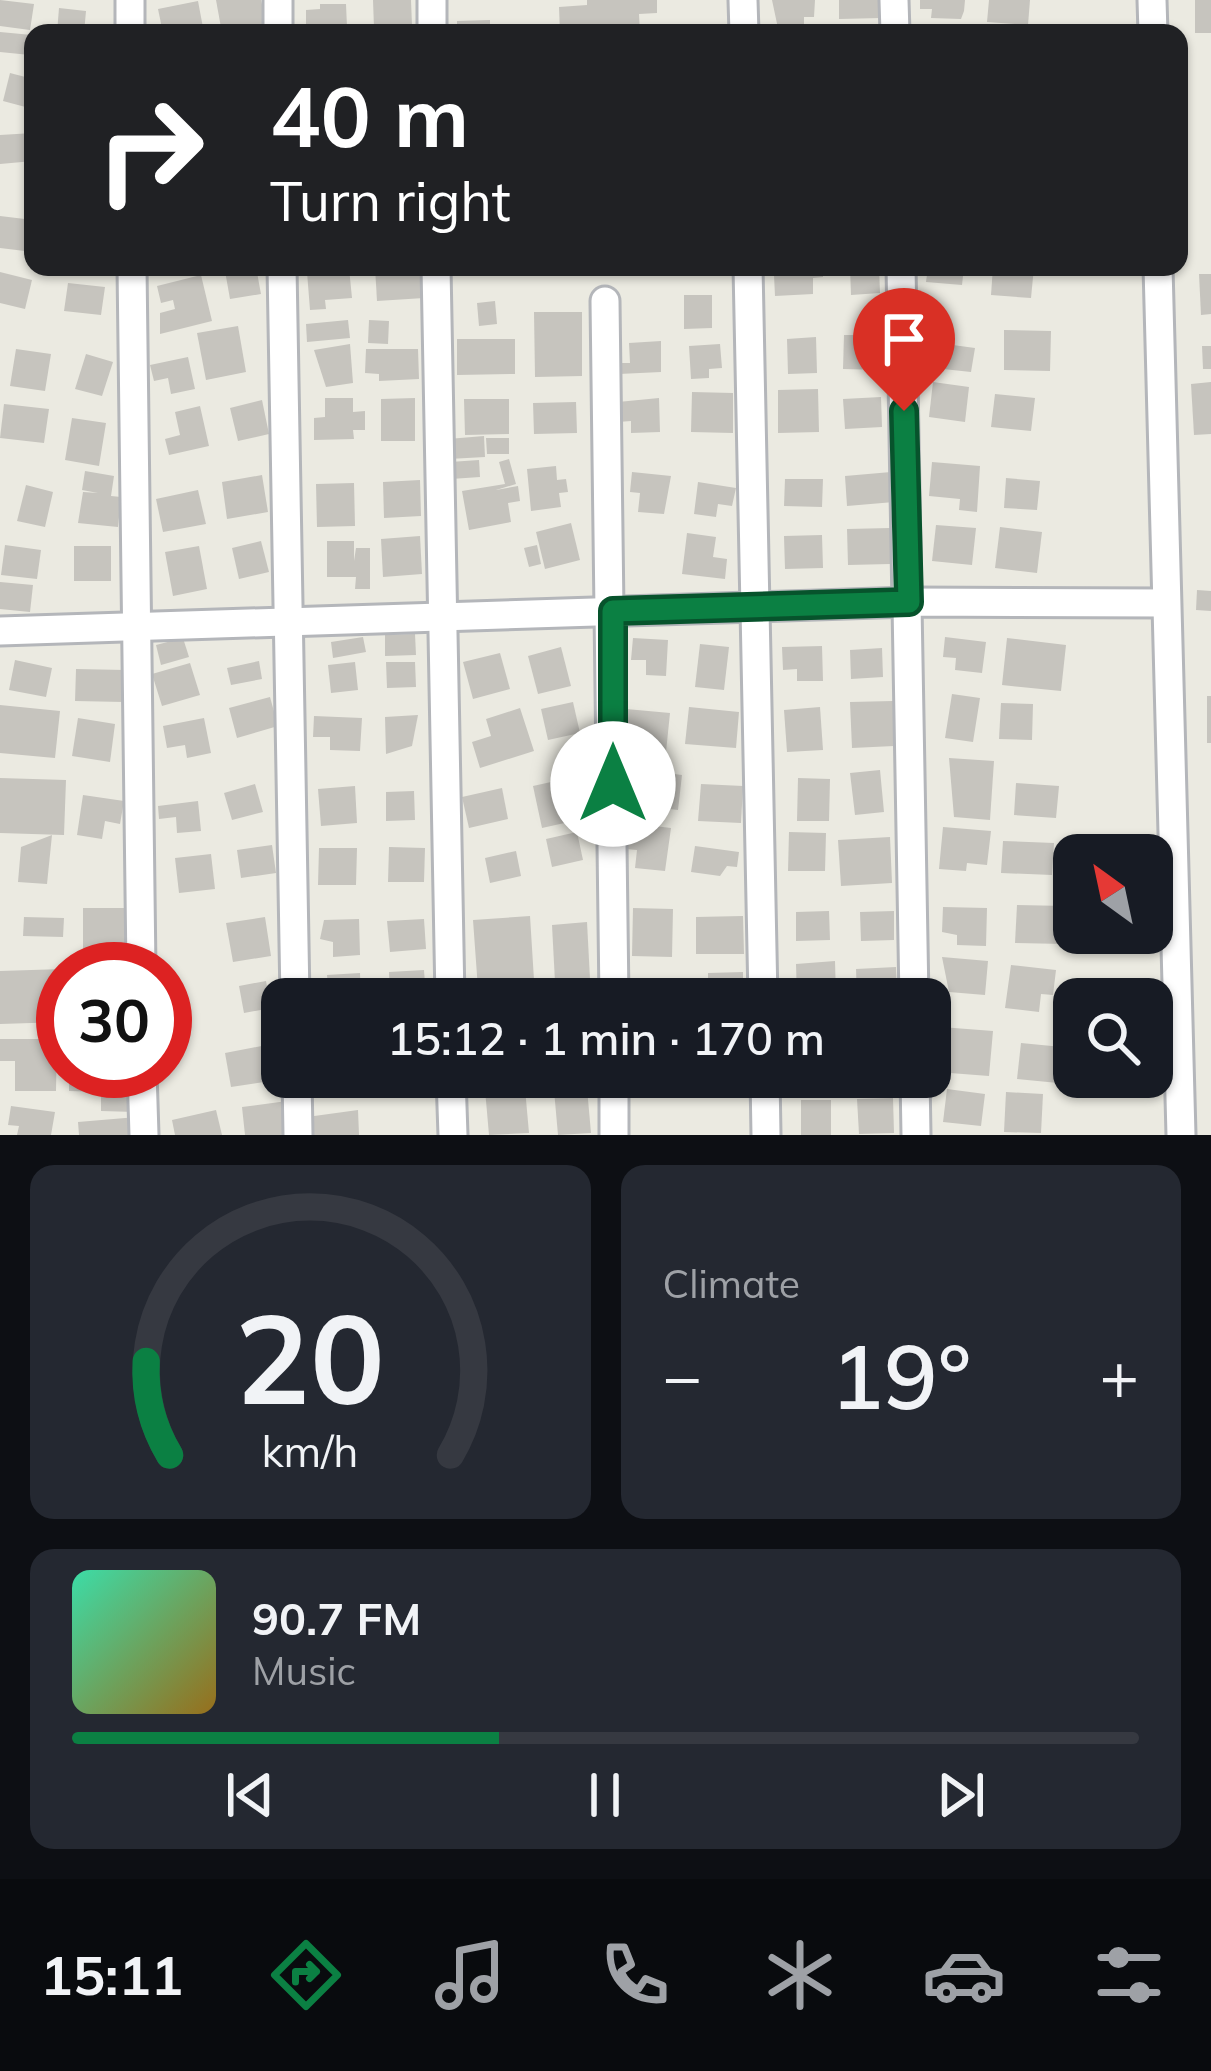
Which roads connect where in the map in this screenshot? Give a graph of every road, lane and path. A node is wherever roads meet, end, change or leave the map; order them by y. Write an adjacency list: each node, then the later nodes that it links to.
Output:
1 (132, 276): 14 (street)
2 (282, 276): 13 (street)
3 (436, 276): 12 (street)
4 (748, 276): 10 (street)
5 (901, 276): 8 (street)
6 (1158, 276): 9 (street)
7 (605, 301): 11 (street)
8 (909, 602): 9 (street); 10 (street); 21 (street)
9 (1166, 603): 34 (street)
10 (754, 610): 11 (street); 20 (street)
11 (613, 611): 12 (street); 19 (street)
12 (441, 617): 13 (street); 18 (street)
13 (289, 622): 14 (street); 17 (street)
14 (135, 627): 15 (street); 16 (street)
15 (0, 631)
16 (141, 942)
17 (295, 978)
18 (449, 978)
19 (614, 978)
20 (763, 978)
21 (914, 978)
22 (142, 1098): 28 (street)
23 (297, 1098): 29 (street)
24 (452, 1098): 30 (street)
25 (614, 1098): 31 (street)
26 (765, 1098): 32 (street)
27 (915, 1098): 33 (street)
28 (143, 1135)
29 (298, 1135)
30 (453, 1135)
31 (614, 1135)
32 (766, 1135)
33 (916, 1135)
34 (1181, 1135)

